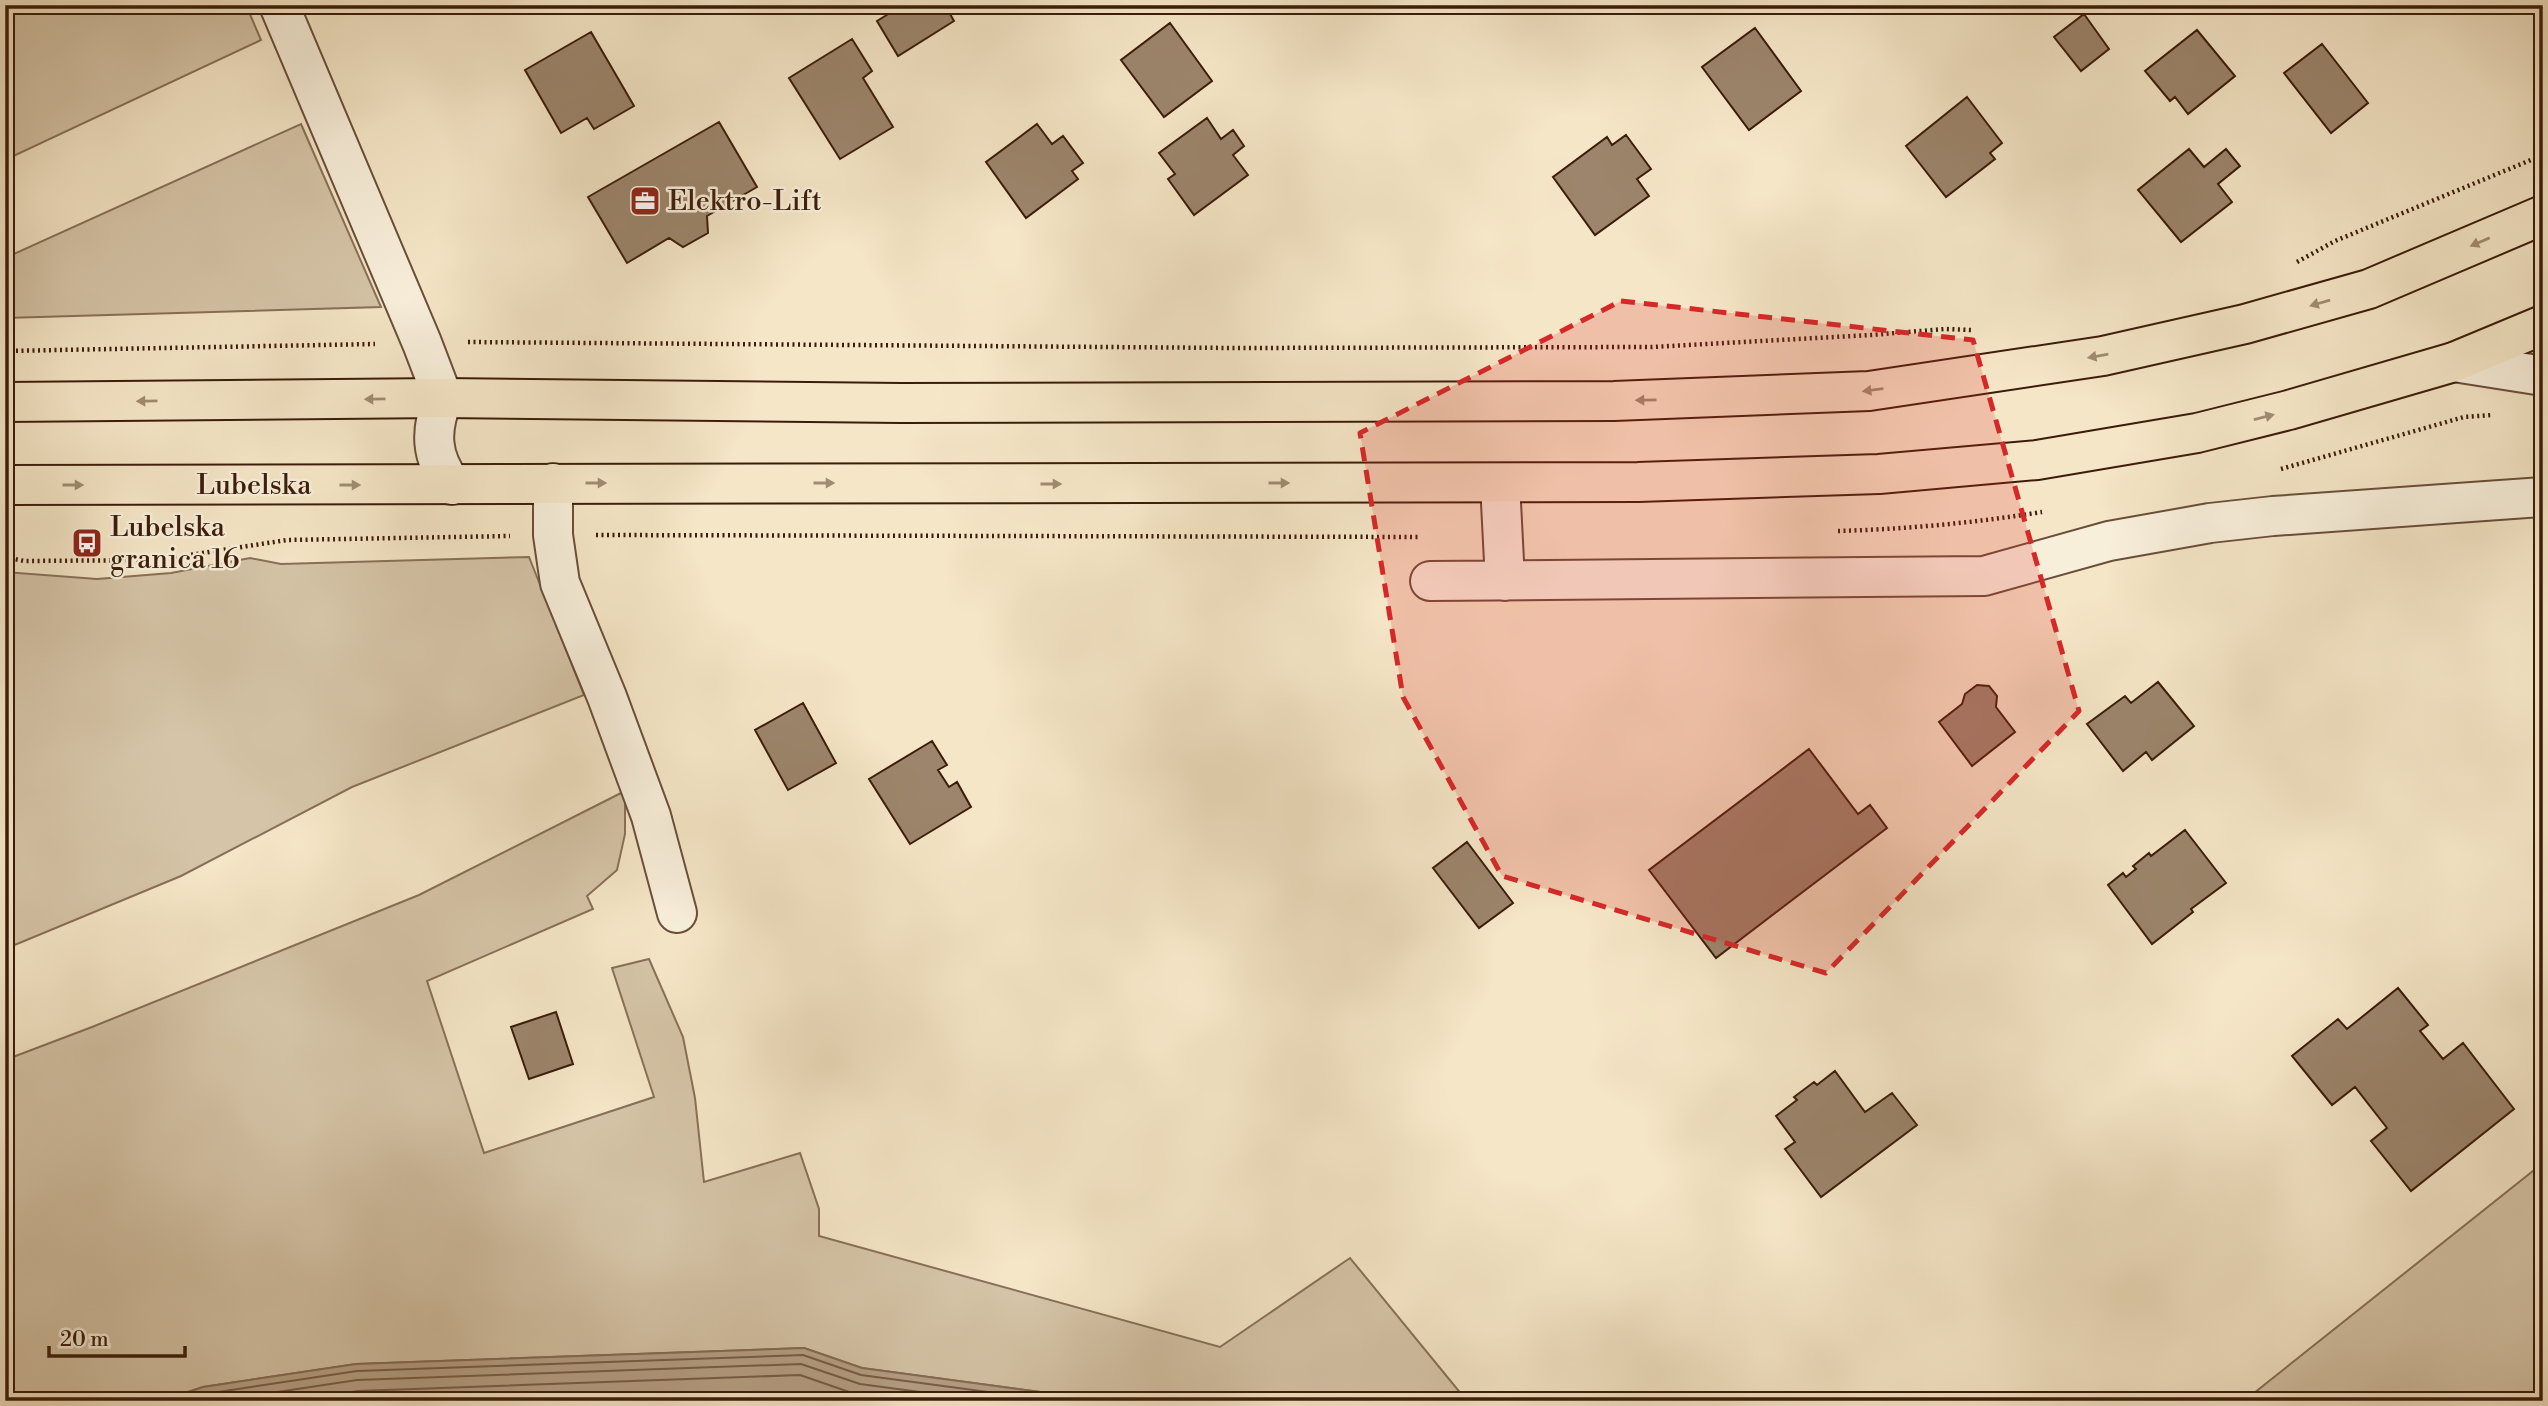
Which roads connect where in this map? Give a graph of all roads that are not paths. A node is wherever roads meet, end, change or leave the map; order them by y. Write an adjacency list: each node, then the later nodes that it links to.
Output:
1 (279, 5): 6 (street)
2 (2543, 215): 6 (main road, one-way to 6)
3 (2543, 325): 4 (main road, Lubelska)
4 (2454, 362): 5 (street); 8 (main road, Lubelska, one-way to 4)
5 (2543, 376)
6 (443, 398): 7 (main road, one-way to 7); 11 (street)
7 (5, 402)
8 (1500, 483): 9 (main road, Lubelska, one-way to 8); 14 (street)
9 (553, 484): 11 (main road, Lubelska); 15 (street)
10 (5, 485): 11 (main road, Lubelska, one-way to 11)
11 (452, 485)
12 (2543, 498): 14 (street)
13 (1430, 581): 14 (street)
14 (1505, 581)
15 (677, 913)

